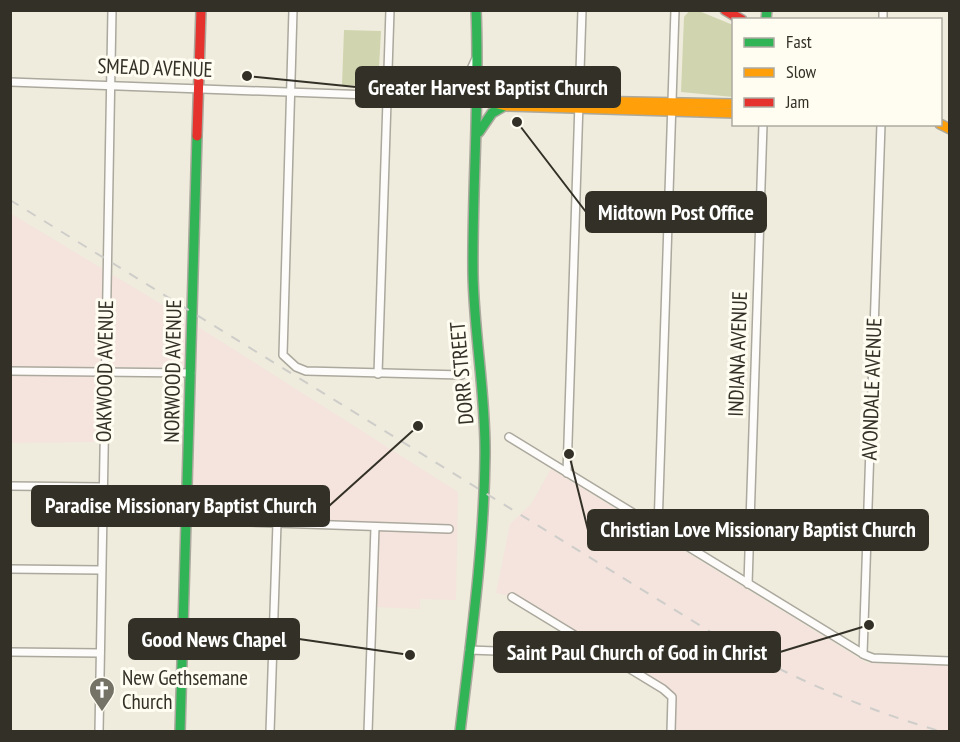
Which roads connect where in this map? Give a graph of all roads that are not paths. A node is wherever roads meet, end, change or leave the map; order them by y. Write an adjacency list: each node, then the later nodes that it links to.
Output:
1 (112, 10): 12 (street, OAKWOOD AVENUE)
2 (201, 10): 13 (street, NORWOOD AVENUE)
3 (293, 10): 14 (street)
4 (390, 10): 15 (street)
5 (476, 10): 10 (street, DORR STREET)
6 (582, 10): 18 (street)
7 (675, 10): 21 (street)
8 (725, 10): 9 (street)
9 (739, 18)
10 (478, 54): 16 (street); 17 (street, DORR STREET)
11 (10, 82): 12 (street, SMEAD AVENUE)
12 (110, 85): 13 (street, SMEAD AVENUE); 27 (street, OAKWOOD AVENUE)
13 (198, 88): 14 (street, SMEAD AVENUE); 28 (street, NORWOOD AVENUE)
14 (291, 91): 15 (street, SMEAD AVENUE); 29 (street)
15 (387, 95): 16 (street, SMEAD AVENUE); 29 (street)
16 (440, 98): 17 (street, SMEAD AVENUE)
17 (478, 99): 18 (street, SMEAD AVENUE); 20 (street, SMEAD AVENUE); 25 (street, DORR STREET)
18 (579, 104): 20 (street, SMEAD AVENUE); 21 (street, SMEAD AVENUE); 32 (street)
19 (732, 104): 21 (street, SMEAD AVENUE)
20 (506, 106): 25 (street)
21 (673, 107): 22 (street, SMEAD AVENUE); 39 (street)
22 (732, 113)
23 (763, 126): 43 (street, INDIANA AVENUE)
24 (881, 126): 48 (street, AVONDALE AVENUE)
25 (477, 134): 45 (street, DORR STREET)
26 (10, 371): 27 (street)
27 (105, 372): 28 (street); 34 (street, OAKWOOD AVENUE)
28 (191, 373): 36 (street, NORWOOD AVENUE)
29 (378, 374): 30 (street)
30 (462, 375)
31 (509, 437): 32 (street)
32 (567, 473): 39 (street)
33 (10, 486): 34 (street)
34 (103, 487): 35 (street, OAKWOOD AVENUE)
35 (102, 517): 36 (street); 42 (street, OAKWOOD AVENUE)
36 (187, 520): 37 (street); 52 (street, NORWOOD AVENUE)
37 (277, 523): 38 (street); 53 (street)
38 (375, 526): 40 (street); 54 (street)
39 (658, 528): 43 (street)
40 (449, 529)
41 (10, 569): 42 (street)
42 (101, 570): 47 (street, OAKWOOD AVENUE)
43 (748, 584): 48 (street)
44 (512, 597): 49 (street)
45 (469, 650): 49 (street); 55 (street, DORR STREET)
46 (10, 652): 47 (street)
47 (100, 652): 51 (street, OAKWOOD AVENUE)
48 (863, 654): 50 (street)
49 (611, 655): 56 (street)
50 (950, 661)
51 (99, 732)
52 (180, 732)
53 (270, 732)
54 (368, 732)
55 (460, 732)
56 (671, 732)

